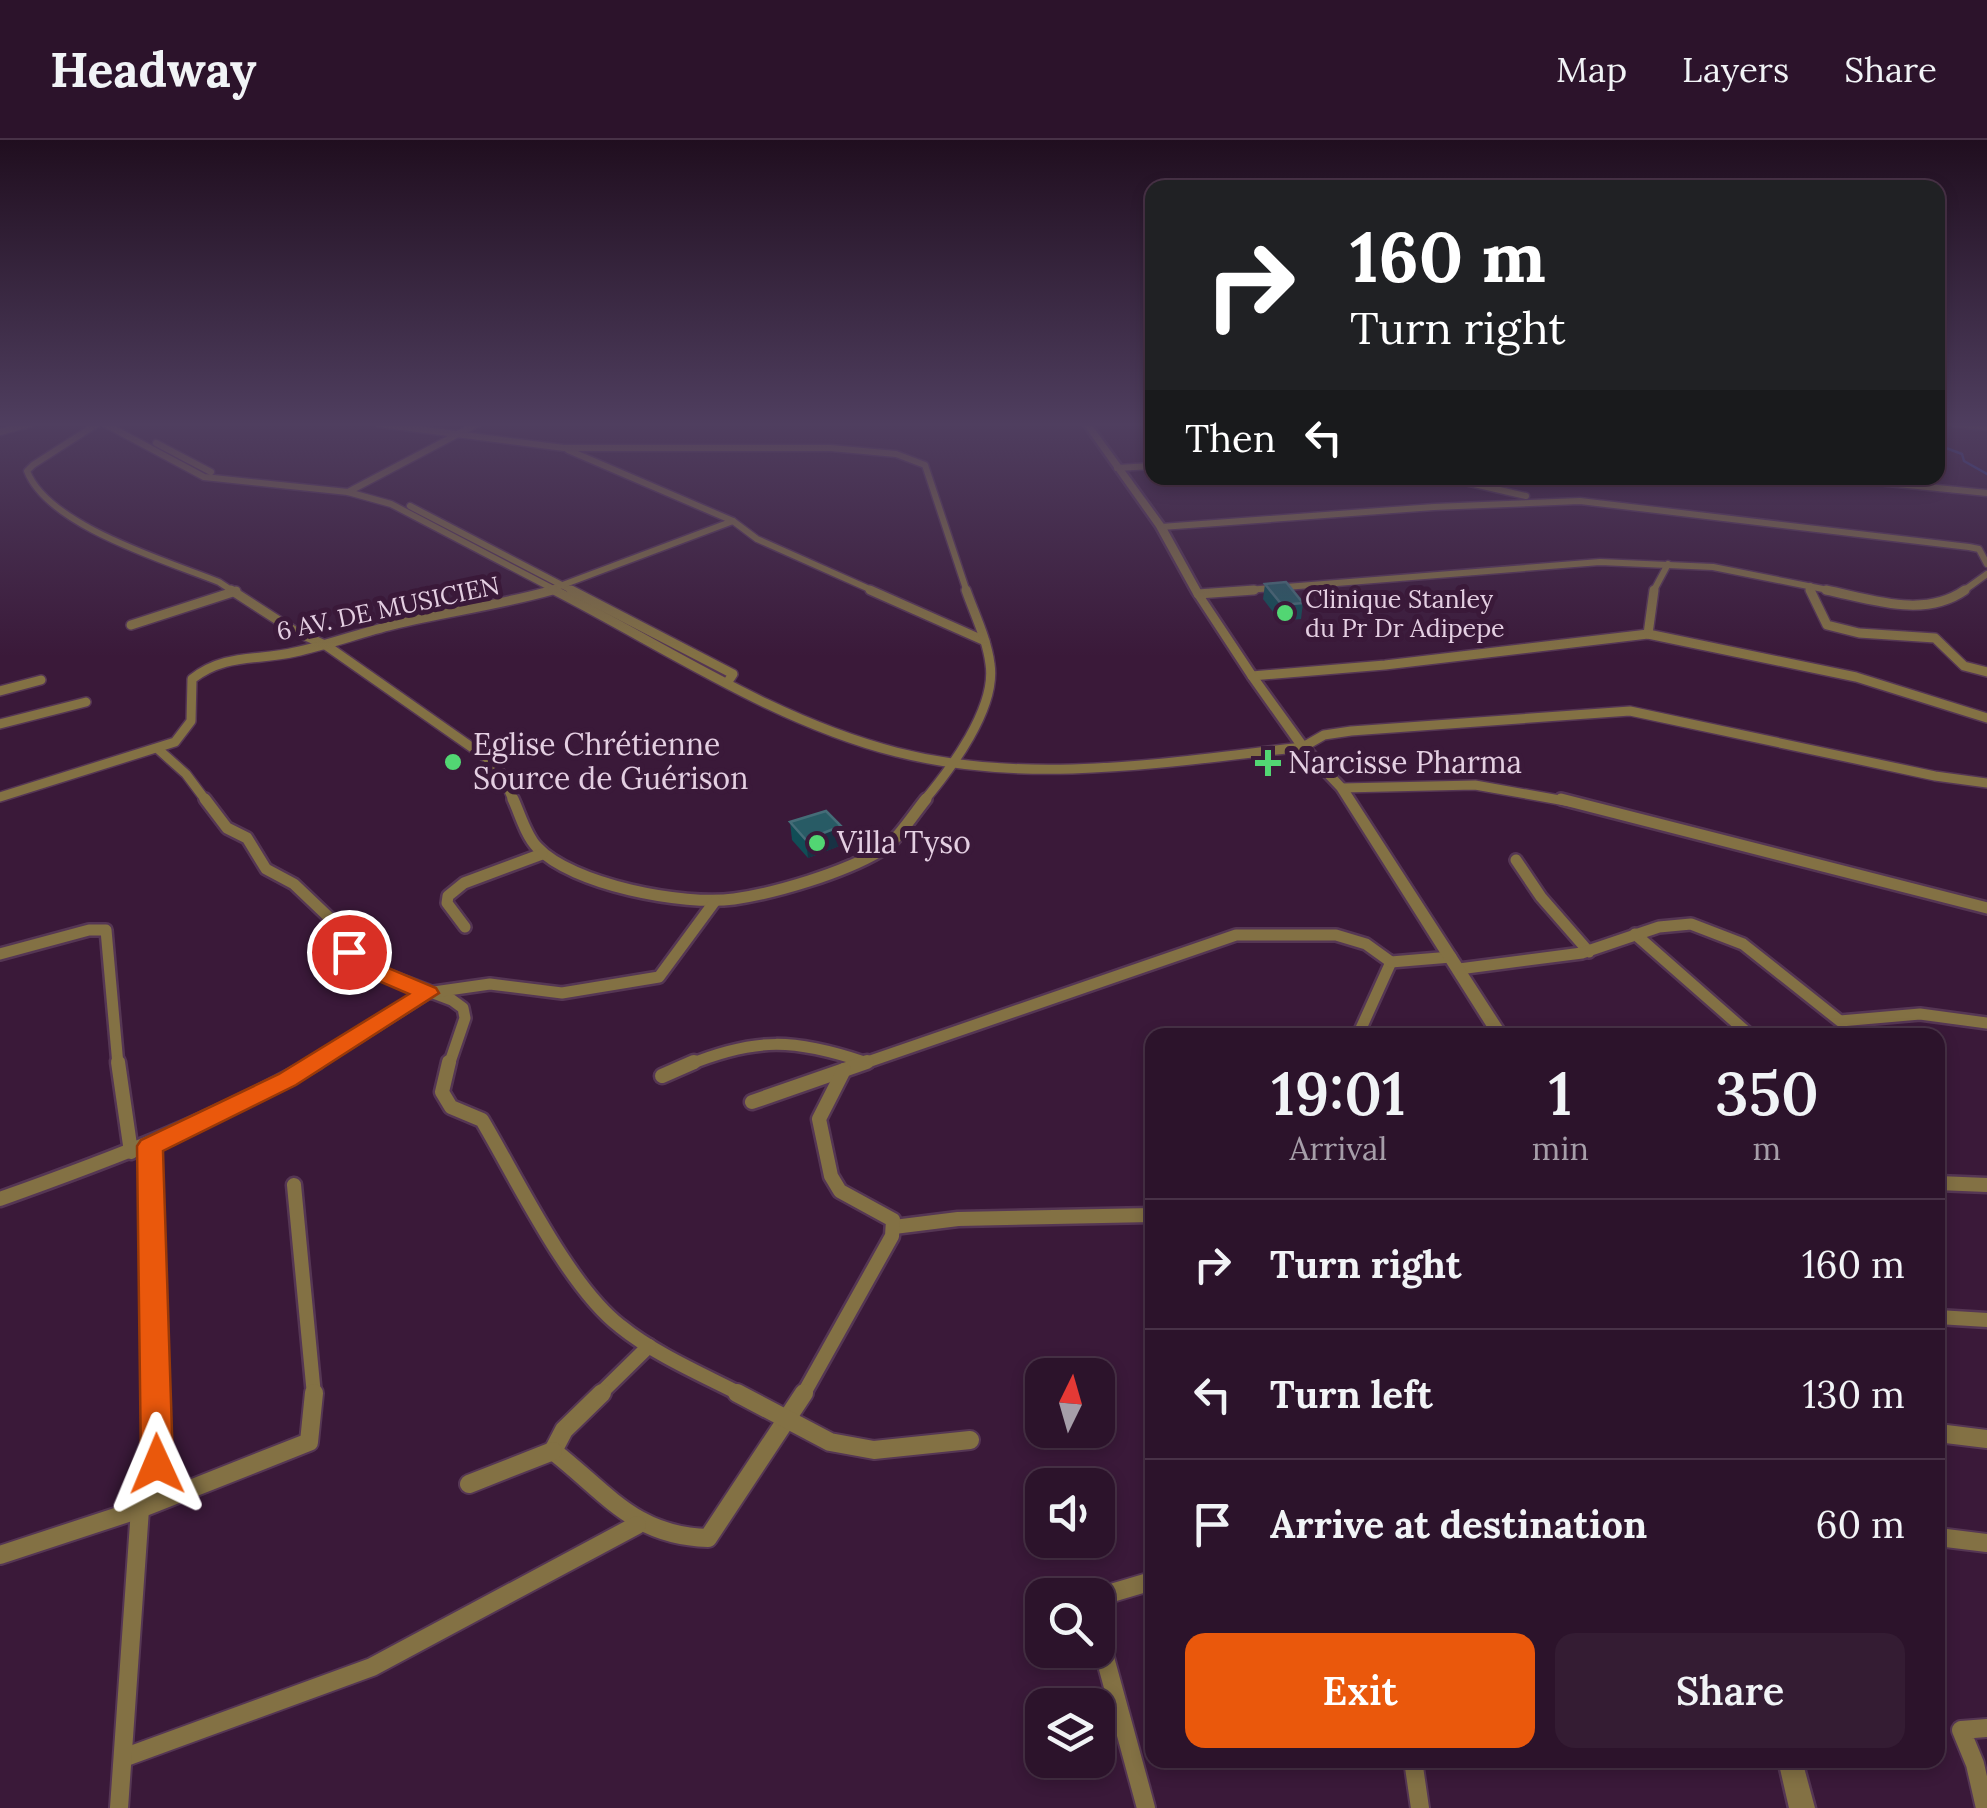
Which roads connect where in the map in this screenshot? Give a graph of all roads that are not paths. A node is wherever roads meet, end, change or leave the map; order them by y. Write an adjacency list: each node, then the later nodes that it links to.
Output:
1 (54, 502): 16 (street)
2 (384, 502): 15 (street)
3 (402, 502): 13 (street)
4 (689, 502): 8 (street)
5 (937, 502): 22 (street)
6 (1143, 502): 9 (street)
7 (1555, 502): 9 (street); 11 (street)
8 (733, 521): 13 (street, 6 AV. DE MUSICIEN); 22 (street)
9 (1162, 527): 17 (street)
10 (1668, 564): 14 (street); 17 (street); 21 (street)
11 (1987, 564)
12 (1987, 574): 14 (street)
13 (568, 585): 15 (street, 6 AV. DE MUSICIEN); 18 (street)
14 (1810, 586): 24 (street)
15 (551, 590): 19 (street); 23 (street, 6 AV. DE MUSICIEN)
16 (236, 592): 20 (street); 23 (street)
17 (1198, 594): 25 (street)
18 (632, 618): 19 (street); 27 (street)
19 (617, 623): 27 (street)
20 (131, 625)
21 (1648, 634): 25 (street); 30 (street)
22 (985, 641): 34 (street)
23 (327, 646): 33 (street, 6 AV. DE MUSICIEN); 38 (street)
24 (1987, 672)
25 (1252, 676): 32 (street)
26 (41, 680): 28 (street)
27 (727, 683): 34 (street)
28 (0, 692)
29 (86, 702): 31 (street)
30 (1987, 718)
31 (0, 724)
32 (1304, 747): 34 (street); 35 (street); 36 (street)
33 (158, 750): 37 (street, 6 AV. DE MUSICIEN); 48 (street)
34 (956, 763): 40 (street)
35 (1987, 784)
36 (1342, 788): 41 (street); 47 (street)
37 (0, 797)
38 (542, 854): 40 (street); 42 (street)
39 (1516, 860): 44 (street)
40 (715, 901): 48 (street)
41 (1987, 908)
42 (465, 926)
43 (1635, 934): 44 (street); 49 (street); 52 (street)
44 (1588, 952): 47 (street)
45 (0, 954): 58 (street)
46 (1391, 962): 47 (street); 50 (street); 53 (street)
47 (1455, 963): 51 (street)
48 (428, 993): 57 (street); 67 (street)
49 (1987, 1023)
50 (1361, 1028)
51 (1496, 1028)
52 (1742, 1028)
53 (866, 1062): 54 (street); 55 (street)
54 (844, 1070): 56 (street); 64 (street)
55 (662, 1076)
56 (752, 1102)
57 (150, 1146): 58 (street); 74 (street)
58 (130, 1152): 62 (street)
59 (1945, 1183): 61 (street)
60 (294, 1184): 74 (street)
61 (1987, 1185)
62 (0, 1199)
63 (1145, 1215): 64 (street)
64 (894, 1227): 68 (street)
65 (1945, 1317): 66 (street)
66 (1987, 1320)
67 (648, 1346): 68 (street); 72 (street)
68 (788, 1422): 70 (street); 76 (street)
69 (1945, 1434): 71 (street)
70 (970, 1440)
71 (1987, 1440)
72 (553, 1451): 73 (street); 76 (street)
73 (468, 1484)
74 (158, 1499): 75 (street)
75 (140, 1509): 79 (street); 84 (street)
76 (637, 1525): 84 (street)
77 (1945, 1538): 78 (street)
78 (1987, 1543)
79 (0, 1555)
80 (1145, 1582): 81 (street)
81 (1115, 1592)
82 (1108, 1668): 88 (street)
83 (1987, 1728): 91 (street)
84 (123, 1758): 87 (street)
85 (1414, 1768): 89 (street)
86 (1792, 1768): 90 (street)
87 (119, 1808)
88 (1146, 1808)
89 (1420, 1808)
90 (1802, 1808)
91 (1986, 1808)

